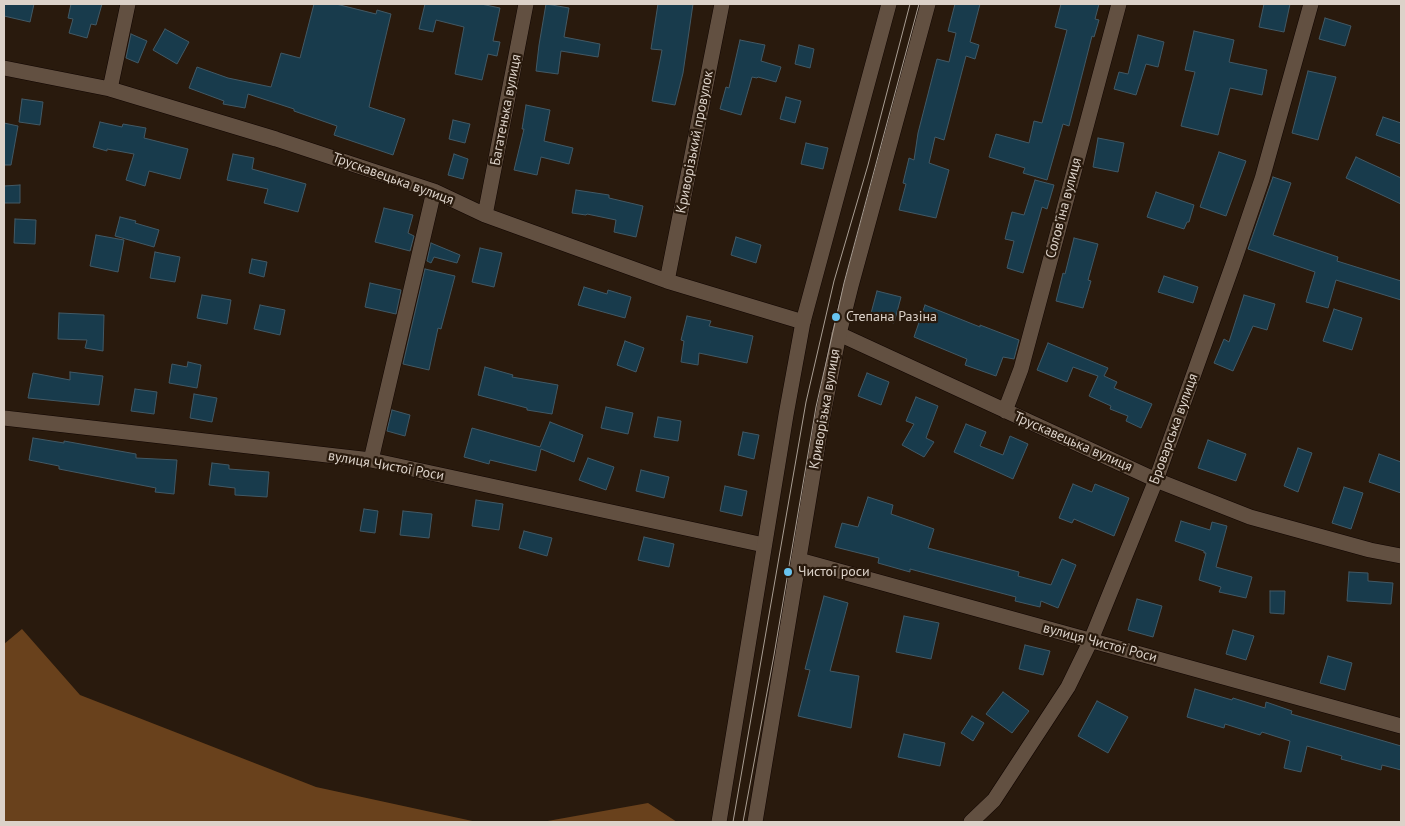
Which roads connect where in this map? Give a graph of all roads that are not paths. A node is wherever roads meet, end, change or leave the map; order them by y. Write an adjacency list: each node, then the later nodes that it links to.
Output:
1 (128, 4): 9 (street)
2 (526, 4): 11 (street, Багатенька вулиця)
3 (722, 4): 12 (street, Криворізький провулок)
4 (889, 4): 13 (street)
5 (928, 4): 14 (street, Криворізька вулиця)
6 (1119, 4): 15 (street, Соловʼїна вулиця)
7 (1311, 4): 18 (street, Броварська вулиця)
8 (4, 68): 9 (street, Трускавецька вулиця)
9 (110, 89): 10 (street, Трускавецька вулиця)
10 (434, 191): 11 (street, Трускавецька вулиця); 17 (street)
11 (485, 215): 12 (street, Трускавецька вулиця)
12 (667, 281): 13 (street, Трускавецька вулиця)
13 (803, 322): 19 (street)
14 (839, 334): 15 (street, Трускавецька вулиця); 21 (street, Криворізька вулиця)
15 (1005, 411): 18 (street, Трускавецька вулиця)
16 (4, 418): 17 (street, вулиця Чистої Роси)
17 (371, 460): 19 (street, вулиця Чистої Роси)
18 (1156, 480): 20 (street, Трускавецька вулиця); 22 (street, Броварська вулиця)
19 (764, 545): 24 (street)
20 (1401, 556)
21 (799, 560): 22 (street, вулиця Чистої Роси); 25 (street, Криворізька вулиця)
22 (1092, 640): 23 (street, вулиця Чистої Роси); 26 (street, Броварська вулиця)
23 (1401, 726)
24 (719, 822)
25 (755, 822)
26 (971, 822)

